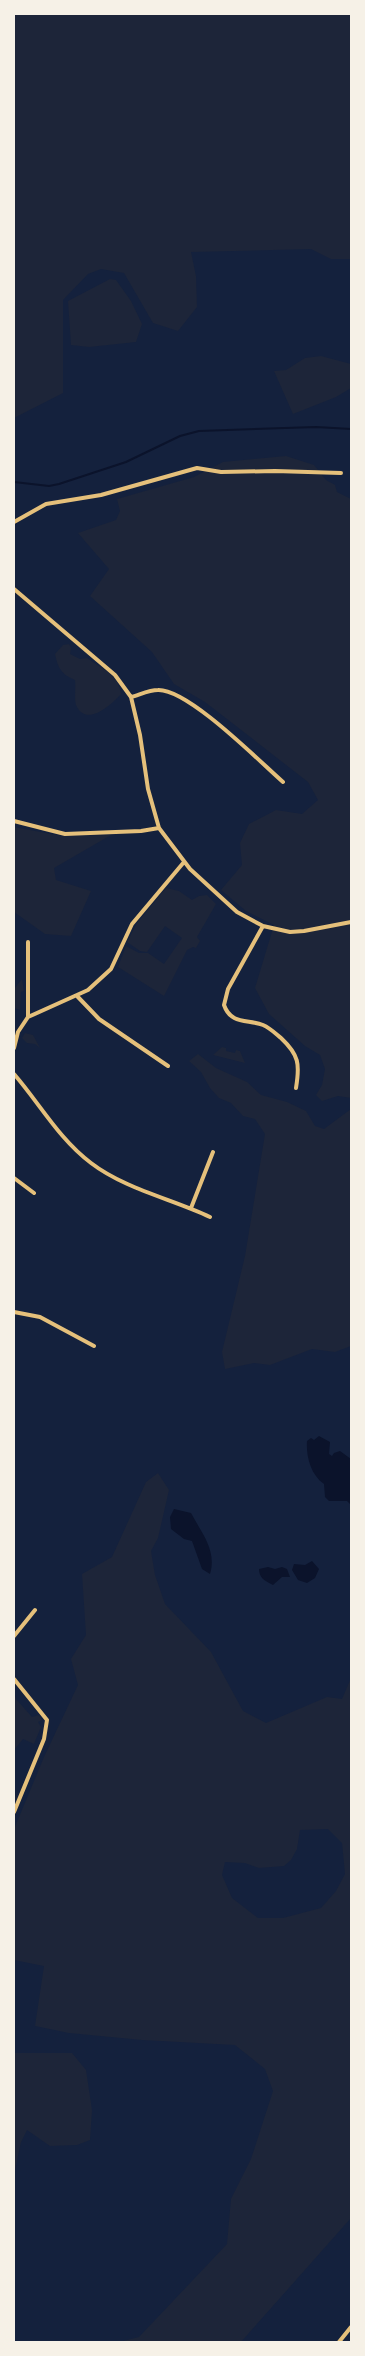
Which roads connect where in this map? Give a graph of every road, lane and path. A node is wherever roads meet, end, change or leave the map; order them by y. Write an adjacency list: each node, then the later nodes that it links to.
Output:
1 (341, 473): 2 (street)
2 (14, 522)
3 (14, 589): 4 (street)
4 (131, 697): 5 (street); 7 (street)
5 (283, 782)
6 (14, 821): 7 (street)
7 (159, 828): 8 (street)
8 (184, 862): 10 (street); 12 (street)
9 (351, 922): 10 (street)
10 (263, 926): 17 (street)
11 (28, 942): 13 (street)
12 (77, 996): 13 (street); 15 (street)
13 (28, 1017): 14 (street)
14 (14, 1048)
15 (168, 1066)
16 (14, 1074): 21 (street)
17 (296, 1088)
18 (214, 1152): 21 (street)
19 (14, 1178): 20 (street)
20 (34, 1193)
21 (191, 1208): 22 (street)
22 (210, 1217)
23 (14, 1312): 24 (street)
24 (94, 1346)
25 (35, 1610): 26 (street)
26 (14, 1636)
27 (14, 1679): 28 (street)
28 (14, 1812)
29 (351, 2328): 30 (street)
30 (339, 2342)

